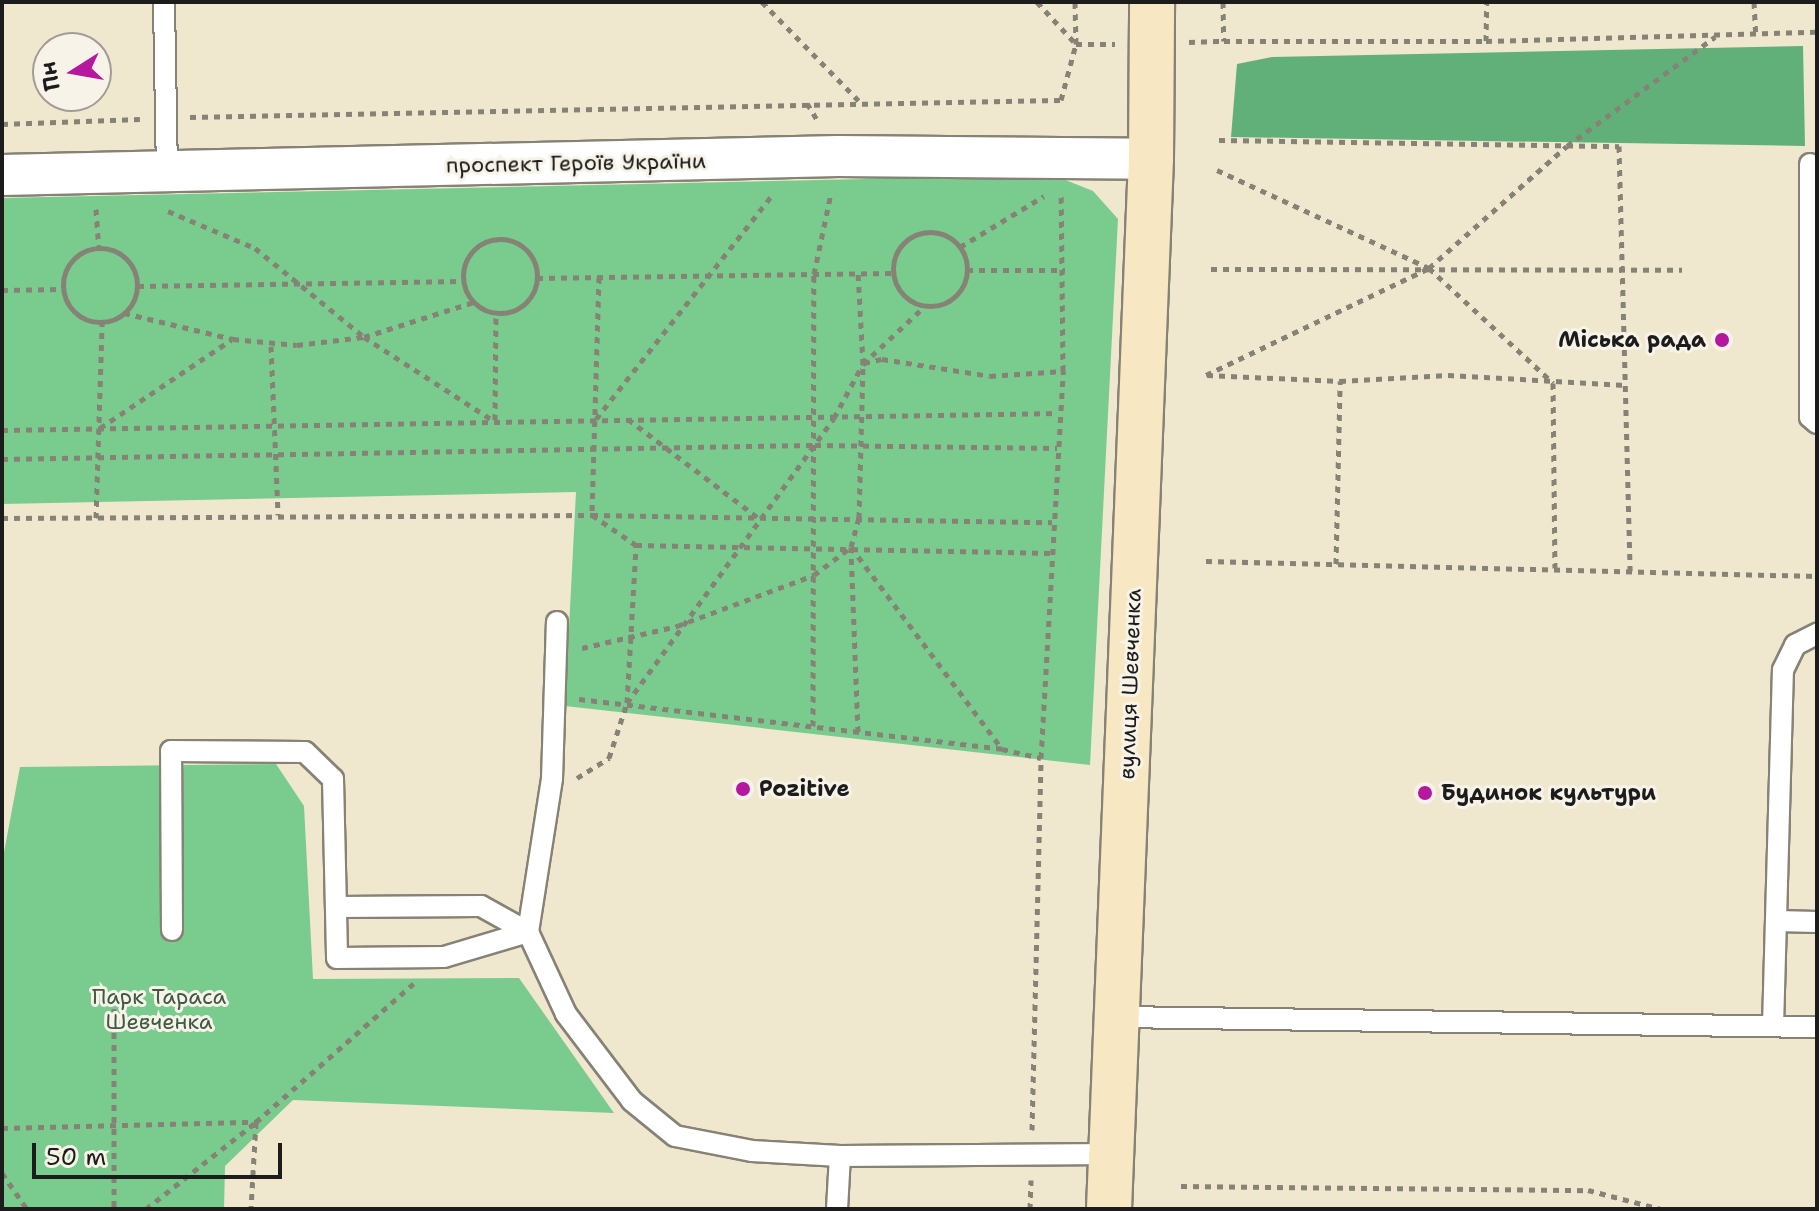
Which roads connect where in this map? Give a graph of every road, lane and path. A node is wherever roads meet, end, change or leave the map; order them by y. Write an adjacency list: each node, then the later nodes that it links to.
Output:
1 (164, 2): 13 (lane)
2 (762, 2): 12 (path)
3 (1075, 2): 12 (path)
4 (1152, 2): 18 (street, вулиця Шевченка)
5 (1223, 2): 11 (path)
6 (1487, 2): 11 (path)
7 (1754, 2): 9 (path)
8 (1817, 32): 9 (path)
9 (1756, 35): 10 (path)
10 (1718, 36): 11 (path); 16 (path)
11 (1486, 41)
12 (859, 102): 13 (path)
13 (167, 118): 14 (path); 23 (lane)
14 (2, 124)
15 (1219, 140): 16 (path)
16 (1567, 146): 27 (path); 33 (path)
17 (838, 156): 18 (street, проспект Героїв України); 23 (street, проспект Героїв України); 35 (path)
18 (1151, 159): 114 (street, вулиця Шевченка)
19 (1810, 164): 64 (lane)
20 (1217, 170): 27 (path)
21 (2, 175): 23 (street, проспект Героїв України)
22 (786, 186): 36 (path)
23 (163, 191): 40 (path)
24 (96, 209): 25 (path)
25 (108, 209)
26 (960, 247): 29 (path); 30 (path); 34 (path)
27 (1429, 268): 28 (path); 33 (path); 54 (path); 55 (path)
28 (1211, 269)
29 (967, 270): 30 (path); 45 (path)
30 (1065, 270): 53 (path)
31 (1682, 270): 33 (path)
32 (858, 272): 34 (path); 35 (path); 52 (path)
33 (1622, 272): 56 (path)
34 (893, 273): 45 (path)
35 (814, 274): 36 (path); 58 (path)
36 (708, 275): 37 (path); 61 (path)
37 (599, 277): 38 (path); 61 (path)
38 (537, 278): 39 (path); 47 (path)
39 (463, 281): 40 (path); 44 (path)
40 (295, 283): 41 (path); 49 (path)
41 (138, 286): 42 (path); 46 (path)
42 (63, 289): 43 (path); 48 (path)
43 (2, 290)
44 (474, 302): 47 (path); 49 (path)
45 (925, 306): 52 (path)
46 (124, 313): 48 (path); 50 (path)
47 (496, 313): 63 (path)
48 (102, 322): 66 (path)
49 (364, 337): 51 (path); 63 (path)
50 (233, 339): 51 (path); 66 (path)
51 (271, 346): 65 (path)
52 (863, 364): 53 (path); 59 (path); 60 (path)
53 (1063, 371): 57 (path)
54 (1340, 381): 55 (path); 90 (path)
55 (1553, 383): 56 (path); 91 (path)
56 (1625, 385): 92 (path)
57 (1058, 413): 59 (path); 71 (path)
58 (814, 417): 60 (path); 62 (path); 68 (path)
59 (858, 417): 60 (path); 69 (path)
60 (834, 418): 68 (path)
61 (596, 419): 62 (path); 63 (path); 72 (path)
62 (627, 419): 70 (path)
63 (495, 421): 65 (path)
64 (1817, 423)
65 (275, 426): 66 (path); 73 (path)
66 (100, 429): 67 (path); 74 (path)
67 (2, 430)
68 (815, 445): 69 (path); 70 (path); 78 (path); 79 (path)
69 (859, 445): 71 (path); 82 (path)
70 (665, 447): 72 (path); 78 (path)
71 (1057, 448): 83 (path)
72 (595, 449): 73 (path); 77 (path)
73 (276, 457): 74 (path); 76 (path)
74 (98, 458): 75 (path); 81 (path)
75 (2, 459)
76 (278, 515): 77 (path); 81 (path)
77 (592, 515): 78 (path); 84 (path)
78 (757, 517): 79 (path); 85 (path)
79 (814, 517): 82 (path); 86 (path)
80 (2, 518): 81 (path)
81 (96, 518)
82 (859, 518): 83 (path); 87 (path)
83 (1052, 522): 88 (path)
84 (636, 545): 85 (path); 98 (path)
85 (735, 547): 86 (path); 96 (path)
86 (816, 547): 87 (path); 93 (path)
87 (851, 547): 88 (path); 93 (path); 103 (path); 104 (path)
88 (1050, 553): 105 (path)
89 (1206, 561): 90 (path)
90 (1336, 564): 91 (path)
91 (1555, 568): 92 (path)
92 (1630, 571): 94 (path)
93 (814, 575): 96 (path); 102 (path)
94 (1817, 576)
95 (557, 622): 99 (lane)
96 (677, 626): 98 (path); 101 (path)
97 (1817, 634): 108 (lane)
98 (631, 640): 99 (path); 101 (path)
99 (556, 652): 100 (lane)
100 (554, 697): 101 (path); 106 (lane)
101 (627, 703): 102 (path); 106 (path)
102 (813, 726): 103 (path)
103 (858, 732): 104 (path)
104 (1002, 749): 105 (path)
105 (1041, 758): 120 (path)
106 (552, 779): 111 (lane)
107 (339, 907): 110 (lane); 111 (lane); 112 (lane)
108 (1777, 921): 109 (lane); 115 (lane)
109 (1817, 922)
110 (172, 930)
111 (528, 932): 112 (lane); 122 (lane)
112 (444, 957): 117 (path)
113 (114, 997): 118 (path)
114 (1117, 1017): 115 (lane); 121 (street, вулиця Шевченка)
115 (1773, 1026): 116 (lane)
116 (1817, 1027)
117 (256, 1122): 118 (path); 127 (path); 128 (path)
118 (113, 1124): 119 (path); 126 (path)
119 (2, 1128)
120 (1031, 1153): 121 (lane); 122 (lane); 130 (path)
121 (1111, 1154): 131 (street, вулиця Шевченка)
122 (840, 1156): 129 (lane)
123 (2, 1173): 125 (path)
124 (1181, 1186): 132 (path)
125 (27, 1209)
126 (114, 1209)
127 (146, 1209)
128 (251, 1209)
129 (837, 1209)
130 (1030, 1209)
131 (1109, 1209)
132 (1661, 1209)

